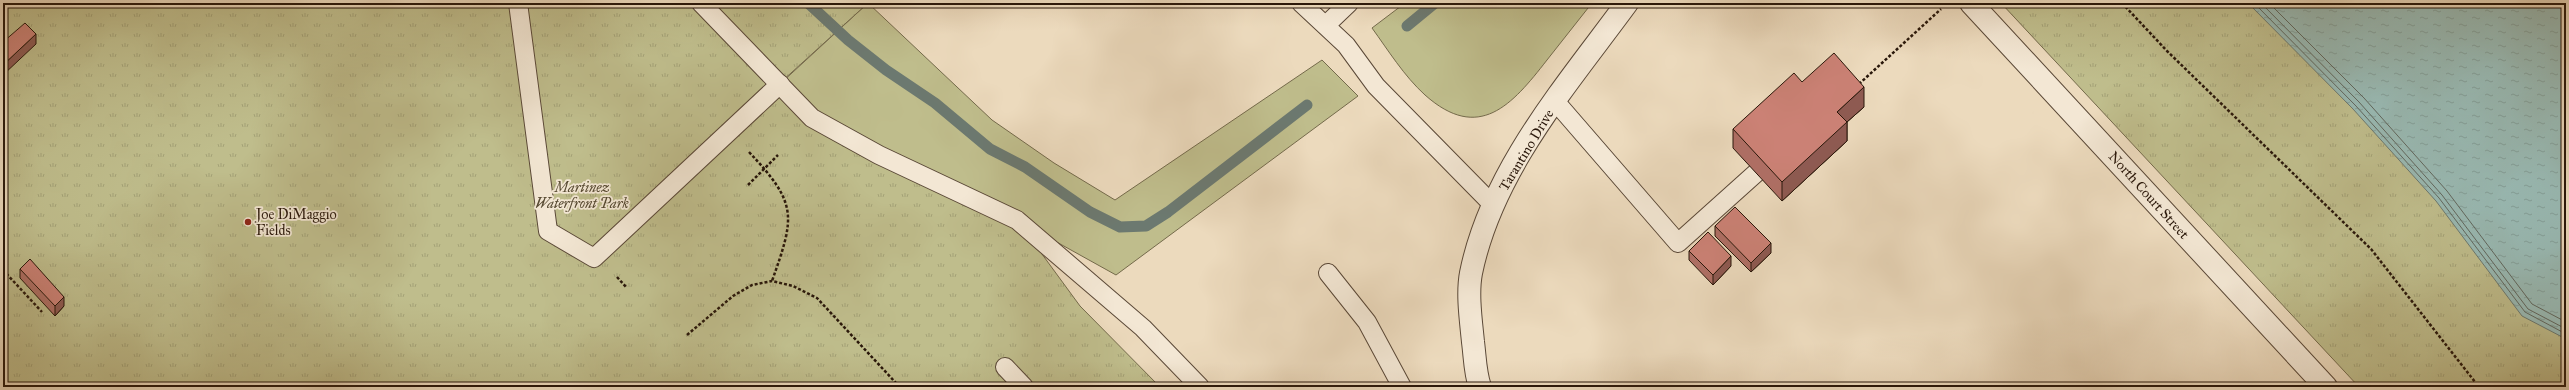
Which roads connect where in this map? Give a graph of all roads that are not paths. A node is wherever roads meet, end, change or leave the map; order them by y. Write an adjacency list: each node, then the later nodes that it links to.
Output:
1 (518, 3): 8 (lane)
2 (701, 3): 8 (lane)
3 (1301, 3): 7 (lane)
4 (1349, 3): 7 (lane)
5 (1628, 3): 9 (street, Tarantino Drive)
6 (1972, 3): 18 (street, North Court Street)
7 (1326, 25): 11 (lane)
8 (780, 84): 15 (lane)
9 (1555, 101): 10 (lane); 11 (street, Tarantino Drive)
10 (1756, 174)
11 (1494, 206): 17 (street, Tarantino Drive)
12 (1328, 274): 16 (lane)
13 (1005, 366): 14 (lane)
14 (1024, 387)
15 (1200, 387)
16 (1402, 387)
17 (1480, 387)
18 (2326, 387)

